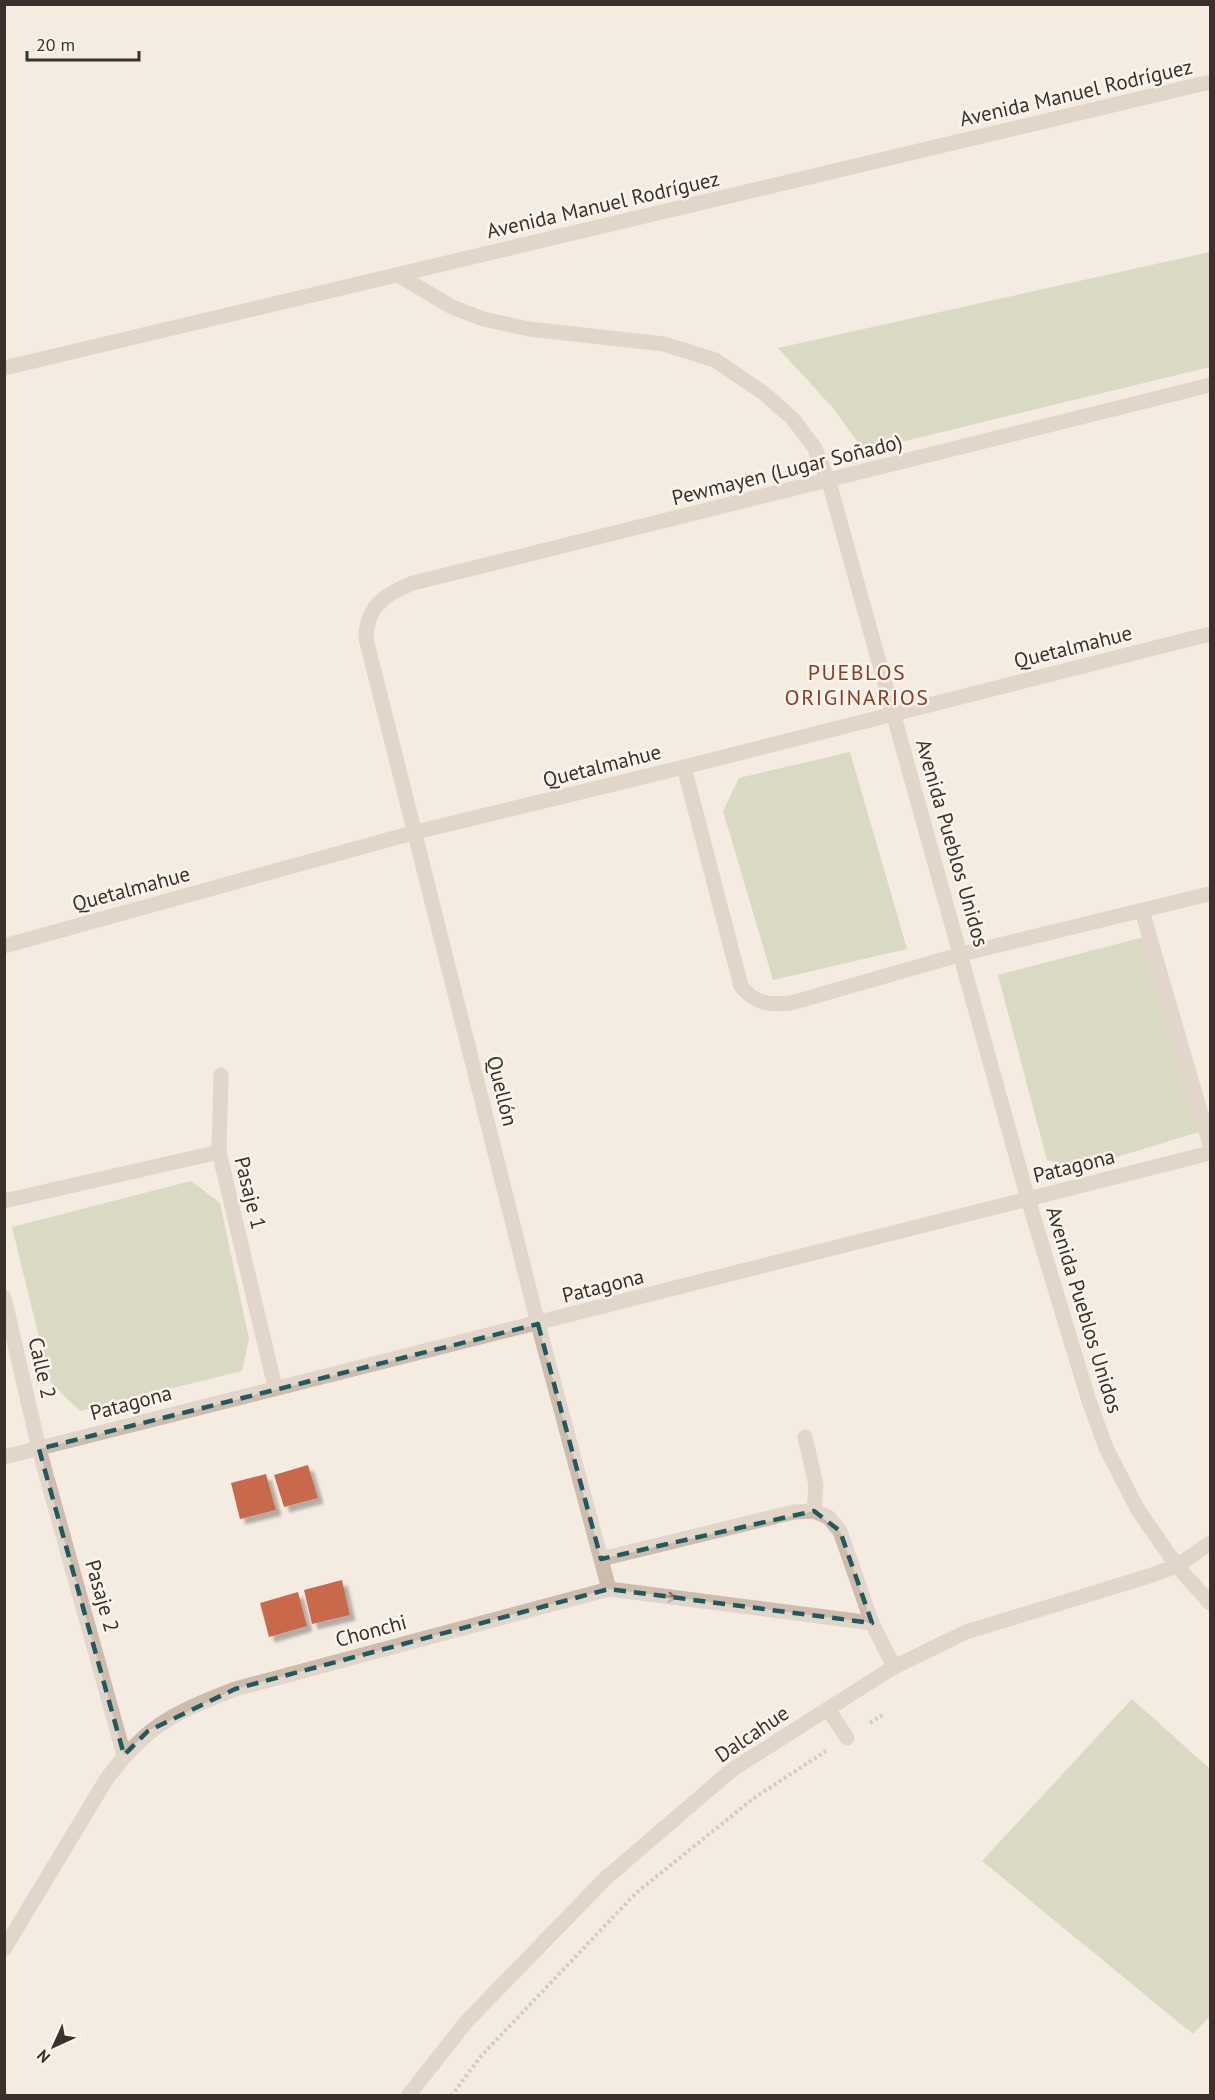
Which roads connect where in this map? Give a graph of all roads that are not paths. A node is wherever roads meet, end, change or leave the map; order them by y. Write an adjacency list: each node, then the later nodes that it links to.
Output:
1 (1210, 82): 2 (street, Avenida Manuel Rodríguez)
2 (398, 275): 3 (street, Avenida Manuel Rodríguez); 5 (street, Avenida Pueblos Unidos)
3 (4, 368)
4 (1210, 385): 5 (street, Pewmayen (Lugar Soñado))
5 (829, 482): 6 (street, Pewmayen (Lugar Soñado)); 8 (street, Avenida Pueblos Unidos)
6 (376, 602): 10 (street, Quellón)
7 (1210, 634): 8 (street, Quetalmahue)
8 (893, 714): 9 (street, Quetalmahue); 14 (street, Avenida Pueblos Unidos)
9 (684, 767): 10 (street, Quetalmahue); 14 (street)
10 (416, 832): 13 (street, Quetalmahue); 22 (street, Quellón)
11 (1209, 894): 12 (street)
12 (1143, 910): 14 (street); 16 (street)
13 (4, 946)
14 (962, 954): 19 (street, Avenida Pueblos Unidos)
15 (221, 1075): 17 (street)
16 (1210, 1145)
17 (219, 1152): 20 (street, Pasaje 1); 23 (street, Pasaje 1)
18 (1210, 1153): 19 (street, Patagona)
19 (1028, 1199): 22 (street, Patagona); 30 (street, Avenida Pueblos Unidos)
20 (4, 1201)
21 (4, 1297): 25 (street, Calle 2)
22 (538, 1324): 23 (street, Patagona); 29 (street, Quellón)
23 (275, 1387): 25 (street, Patagona)
24 (805, 1437): 27 (street)
25 (39, 1449): 26 (street, Patagona); 37 (street, Pasaje 2)
26 (4, 1457)
27 (813, 1510): 29 (street); 33 (street)
28 (1210, 1543): 30 (street, Dalcahue)
29 (601, 1559): 31 (street, Quellón)
30 (1177, 1566): 32 (street, Avenida Pueblos Unidos); 34 (street, Dalcahue)
31 (609, 1589): 33 (street, Chonchi, one-way to 33); 37 (street, Chonchi)
32 (1210, 1603)
33 (872, 1623): 34 (street)
34 (894, 1667): 35 (street, Dalcahue)
35 (828, 1709): 36 (street); 39 (street, Dalcahue)
36 (847, 1738)
37 (124, 1755): 38 (street, Chonchi)
38 (4, 1949)
39 (408, 2096)

